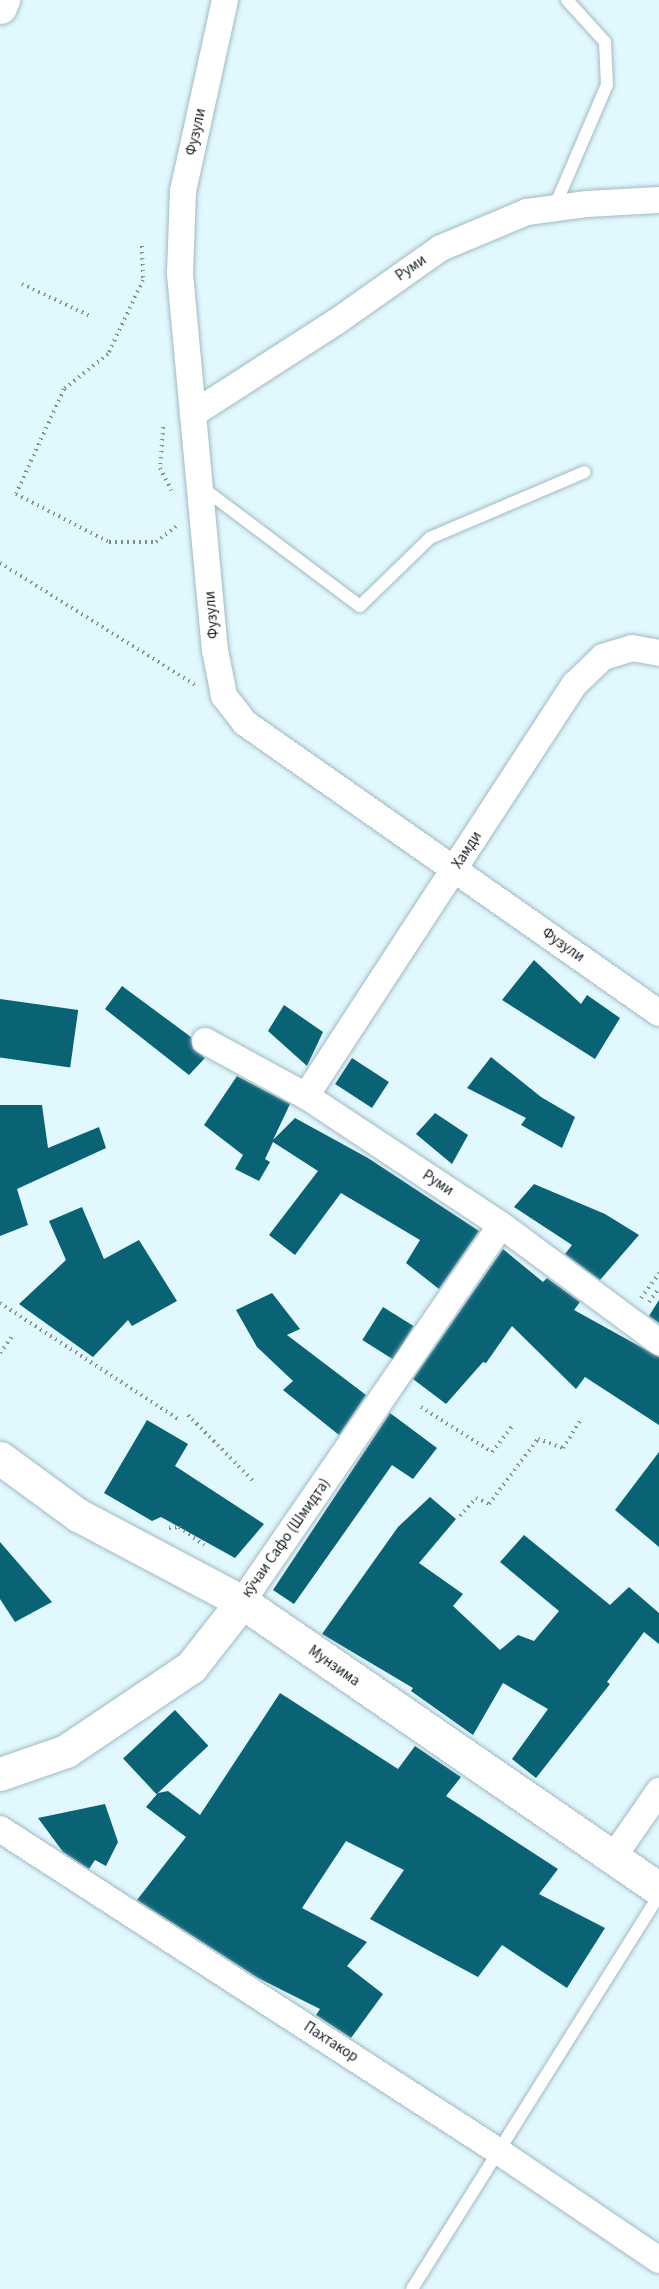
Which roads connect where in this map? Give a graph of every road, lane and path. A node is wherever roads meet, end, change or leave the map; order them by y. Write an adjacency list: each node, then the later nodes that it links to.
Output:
1 (3, 0): 4 (street)
2 (225, 0): 10 (street, Фузули)
3 (567, 0): 6 (lane)
4 (0, 7)
5 (659, 200): 6 (street, Руми)
6 (554, 208): 10 (street, Руми)
7 (142, 246): 15 (path)
8 (22, 284): 9 (path)
9 (90, 316)
10 (193, 414): 13 (street, Фузули)
11 (163, 427): 14 (path)
12 (585, 472): 13 (lane)
13 (200, 485): 19 (street, Фузули)
14 (176, 498)
15 (186, 519)
16 (0, 563): 18 (path)
17 (659, 653): 19 (street, Хамди)
18 (196, 686)
19 (455, 869): 20 (street, Фузули); 22 (street, Хамди)
20 (659, 1013)
21 (205, 1041): 22 (street, Руми)
22 (306, 1096): 23 (street, Руми)
23 (501, 1225): 26 (street, Руми); 36 (street, кӯчаи Сафо (Шмидта))
24 (0, 1303): 31 (path)
25 (13, 1335): 27 (path)
26 (659, 1342)
27 (0, 1353)
28 (421, 1407): 32 (path)
29 (188, 1415): 34 (path)
30 (582, 1417): 35 (path)
31 (178, 1419)
32 (513, 1425)
33 (0, 1458): 36 (street, Мунзима)
34 (253, 1481)
35 (460, 1516)
36 (242, 1602): 37 (street, кӯчаи Сафо (Шмидта)); 40 (street, Мунзима)
37 (0, 1774)
38 (659, 1791): 40 (street)
39 (0, 1828): 43 (street, Пахтакор)
40 (612, 1859): 41 (street, Мунзима)
41 (659, 1889)
42 (659, 1896): 43 (lane)
43 (501, 2153): 44 (street, Пахтакор); 45 (lane)
44 (659, 2260)
45 (412, 2289)

